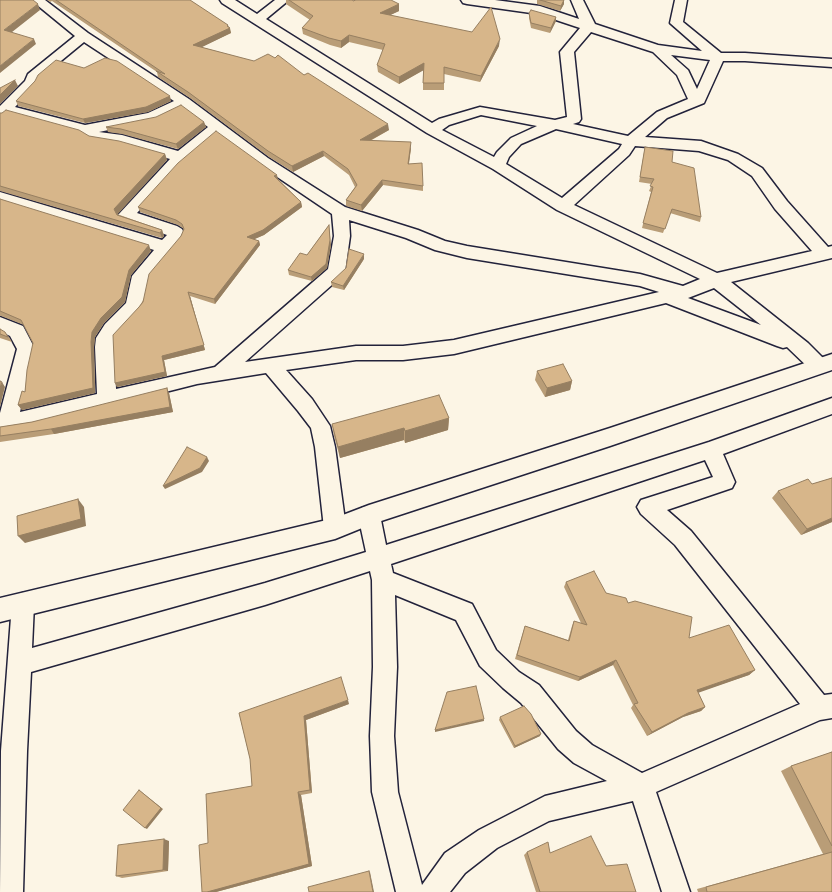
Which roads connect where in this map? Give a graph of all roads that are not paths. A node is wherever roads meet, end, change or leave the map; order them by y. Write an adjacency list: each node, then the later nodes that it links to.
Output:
1 (37, 0): 9 (street)
2 (226, 0): 7 (street)
3 (284, 0): 7 (street)
4 (467, 0): 8 (street)
5 (577, 0): 8 (street)
6 (681, 0): 11 (street)
7 (258, 19): 19 (street)
8 (589, 26): 10 (street); 16 (street)
9 (83, 36): 13 (street); 15 (street)
10 (658, 50): 11 (street); 14 (street)
11 (718, 57): 12 (street); 14 (street)
12 (832, 63)
13 (184, 102): 17 (street); 18 (street)
14 (696, 102): 20 (street)
15 (3, 111): 18 (street)
16 (557, 124): 19 (street); 20 (street); 22 (street)
17 (216, 127): 21 (street); 25 (street)
18 (85, 130): 21 (street)
19 (432, 130): 22 (street)
20 (631, 141): 24 (street); 29 (street)
21 (180, 157): 26 (street)
22 (498, 166): 24 (street)
23 (0, 196): 27 (street)
24 (563, 206): 30 (street)
25 (339, 211): 31 (street); 36 (street)
26 (126, 215): 27 (street); 28 (street)
27 (113, 231): 28 (street)
28 (166, 247): 37 (street)
29 (828, 253): 30 (street)
30 (716, 280): 31 (street); 33 (street)
31 (676, 294): 33 (street); 35 (street)
32 (0, 324): 39 (street)
33 (802, 348): 34 (street)
34 (826, 364): 41 (street)
35 (270, 365): 36 (street); 42 (street)
36 (219, 374): 37 (street)
37 (107, 400): 39 (street)
38 (832, 406): 40 (street)
39 (4, 423)
40 (711, 450): 43 (street); 47 (street)
41 (369, 515): 42 (street); 43 (street)
42 (335, 528): 44 (street)
43 (381, 569): 46 (street); 48 (street); 50 (street)
44 (24, 604): 45 (street); 46 (street)
45 (0, 610)
46 (20, 663): 49 (street)
47 (826, 707): 48 (street)
48 (641, 786): 51 (street); 52 (street)
49 (9, 892)
50 (410, 892)
51 (433, 892)
52 (676, 892)

